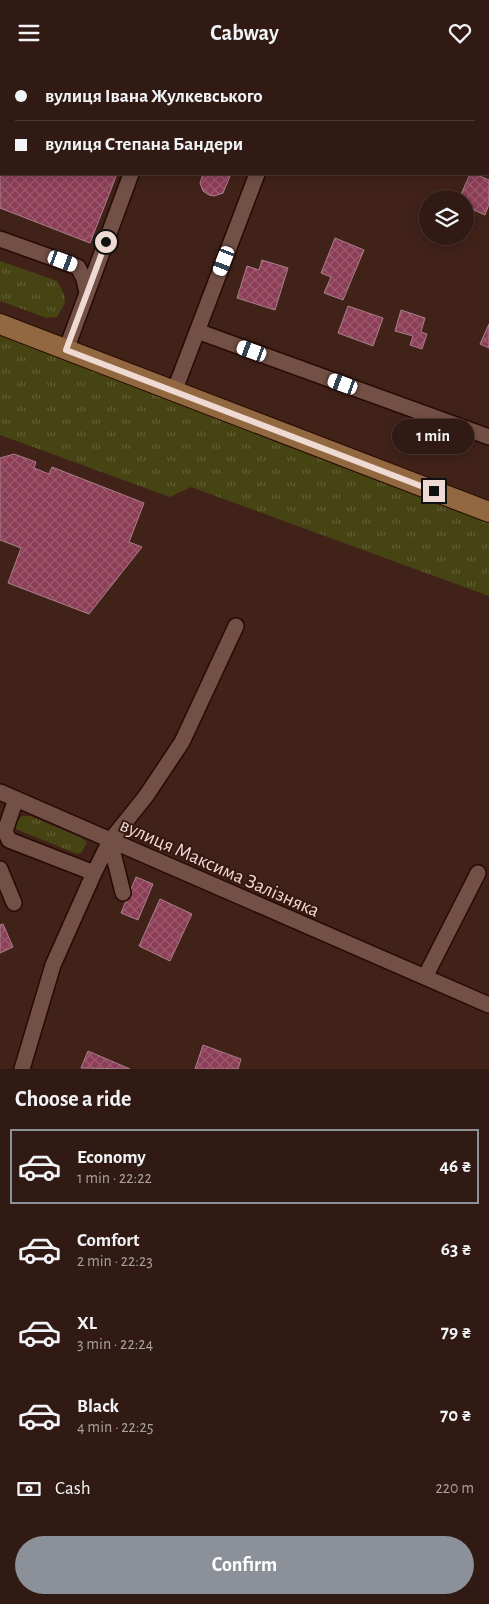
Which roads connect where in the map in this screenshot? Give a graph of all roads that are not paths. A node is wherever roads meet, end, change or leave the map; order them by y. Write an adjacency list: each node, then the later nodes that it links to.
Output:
1 (131, 175): 4 (street)
2 (257, 175): 6 (street)
3 (0, 239): 4 (street)
4 (87, 293): 7 (street)
5 (0, 324): 7 (main road)
6 (197, 331): 8 (street); 9 (street)
7 (66, 350): 8 (main road)
8 (174, 392): 10 (main road)
9 (489, 437)
10 (489, 512)
11 (236, 626): 14 (street)
12 (0, 792): 13 (street, вулиця Максима Залізняка)
13 (16, 799): 14 (street, вулиця Максима Залізняка); 16 (street)
14 (110, 841): 16 (street); 18 (street); 20 (street, вулиця Максима Залізняка)
15 (0, 869): 19 (street)
16 (94, 873): 22 (street)
17 (478, 873): 20 (street)
18 (123, 893)
19 (14, 903)
20 (424, 977): 21 (street, вулиця Максима Залізняка)
21 (489, 1005)
22 (22, 1069)

